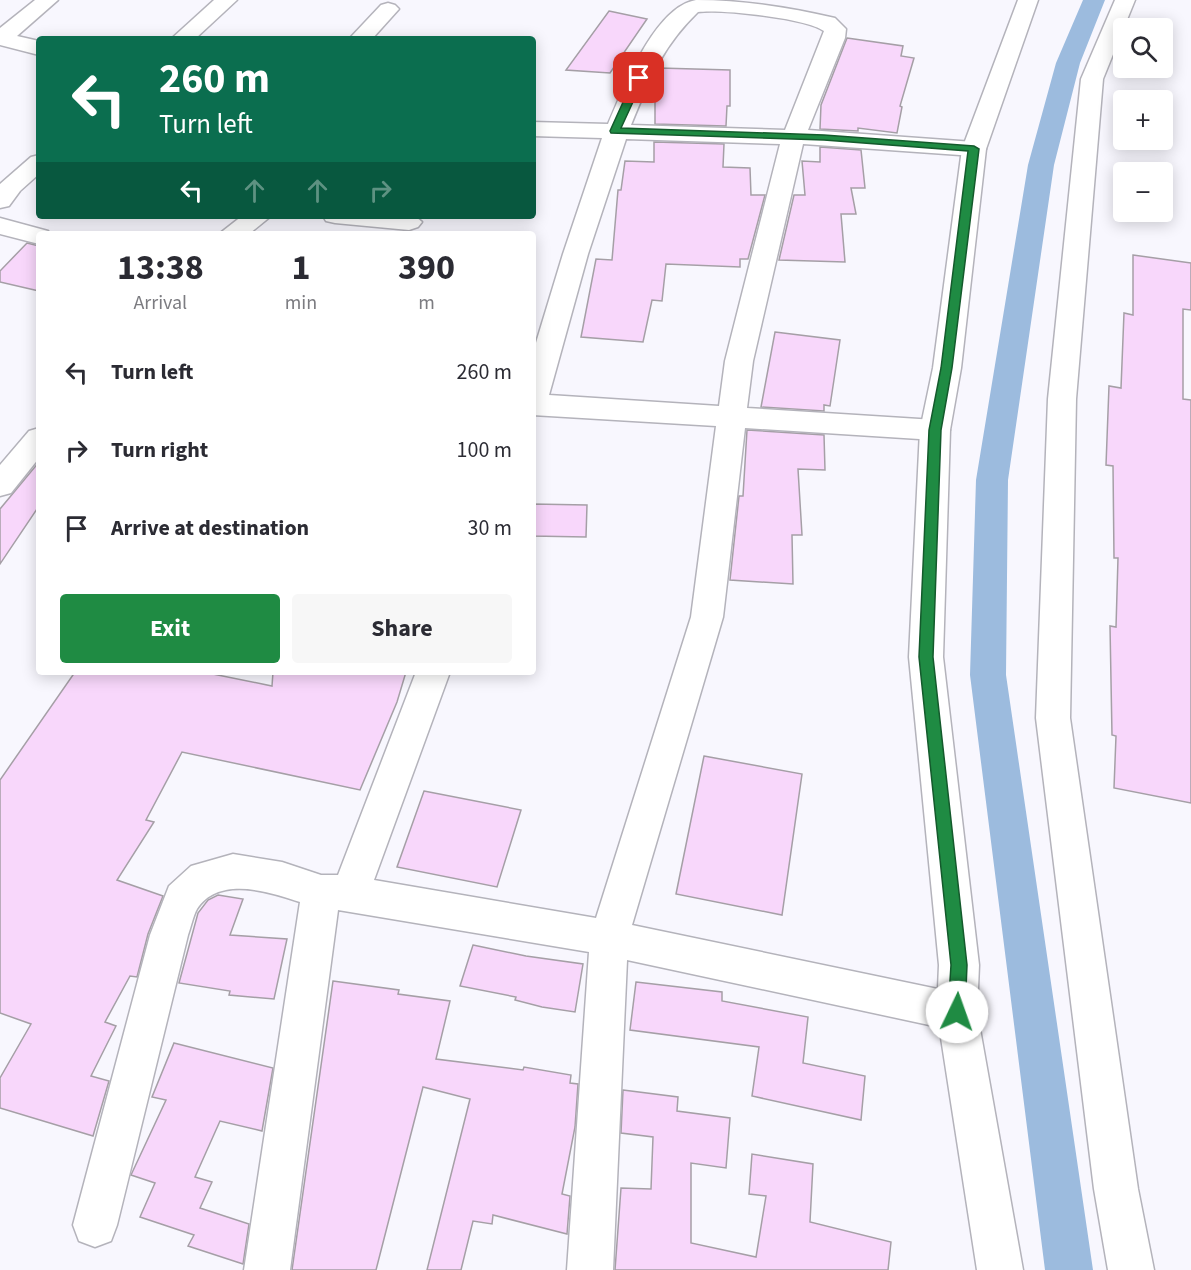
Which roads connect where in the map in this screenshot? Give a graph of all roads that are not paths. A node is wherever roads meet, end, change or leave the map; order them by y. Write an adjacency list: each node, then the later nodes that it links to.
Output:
1 (48, 0): 8 (street)
2 (227, 0): 6 (street)
3 (1028, 0): 13 (street)
4 (1125, 0): 36 (street)
5 (387, 9): 7 (street)
6 (185, 36)
7 (363, 36)
8 (0, 39): 9 (street)
9 (36, 47)
10 (536, 129): 11 (street)
11 (615, 131): 12 (street); 12 (street); 22 (street)
12 (793, 138): 13 (street); 24 (street)
13 (974, 149): 25 (street)
14 (36, 165): 15 (street)
15 (0, 201)
16 (254, 219): 20 (street)
17 (362, 219): 18 (street)
18 (408, 224)
19 (0, 226): 21 (street)
20 (236, 231)
21 (36, 235)
22 (536, 394)
23 (536, 404): 24 (street)
24 (731, 416): 25 (street); 30 (street)
25 (935, 430): 31 (street)
26 (36, 442): 27 (street)
27 (0, 484)
28 (432, 675): 29 (street)
29 (336, 892): 30 (street); 32 (street); 33 (street)
30 (609, 938): 31 (street); 34 (street)
31 (957, 1012): 35 (street)
32 (95, 1224)
33 (267, 1270)
34 (590, 1270)
35 (1000, 1270)
36 (1131, 1270)

